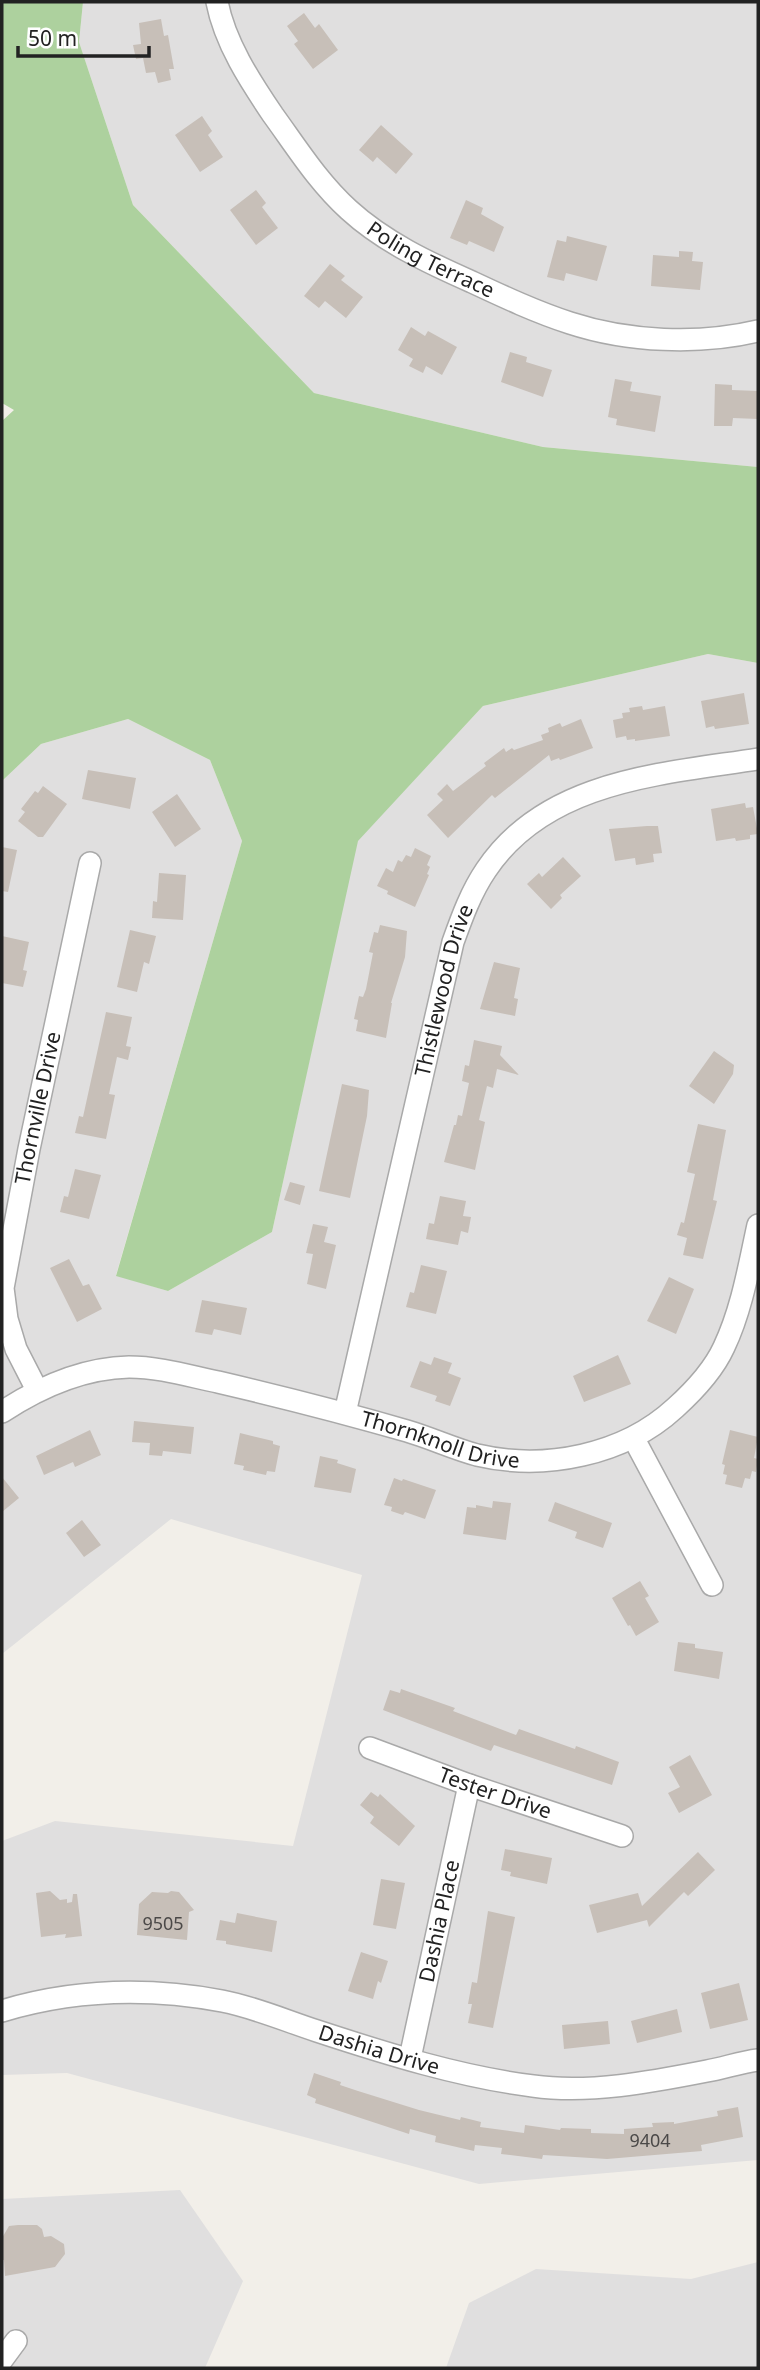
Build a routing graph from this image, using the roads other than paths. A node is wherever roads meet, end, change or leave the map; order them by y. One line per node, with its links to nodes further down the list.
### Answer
1 (217, 2): 2 (street, Poling Terrace)
2 (758, 331)
3 (758, 759): 8 (street, Thistlewood Drive)
4 (90, 863): 6 (street, Thornville Drive)
5 (758, 1225): 9 (street, Thornknoll Drive)
6 (37, 1390): 7 (street, Thornknoll Drive); 8 (street, Thornknoll Drive)
7 (2, 1412)
8 (345, 1413): 9 (street, Thornknoll Drive)
9 (634, 1439): 10 (street)
10 (712, 1585)
11 (370, 1748): 12 (street, Tester Drive)
12 (469, 1785): 13 (street, Tester Drive); 15 (street, Dashia Place)
13 (622, 1836)
14 (2, 2011): 15 (street, Dashia Drive)
15 (410, 2058): 16 (street, Dashia Drive)
16 (758, 2060)
17 (16, 2341): 18 (street)
18 (2, 2360)

